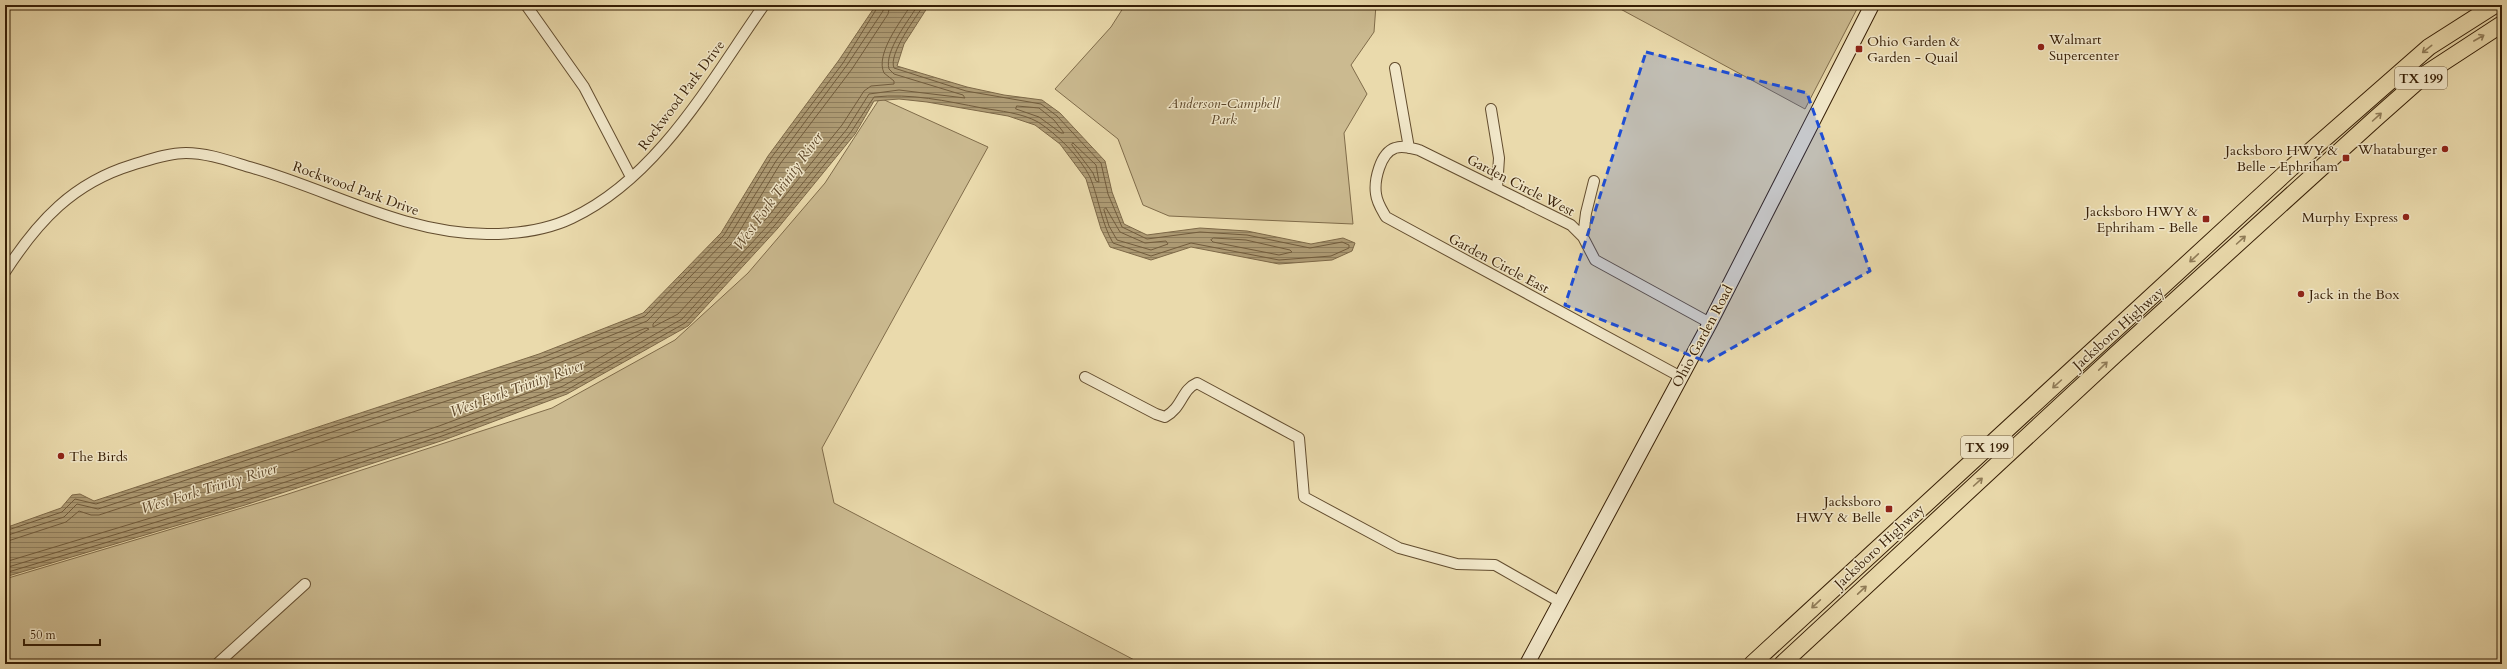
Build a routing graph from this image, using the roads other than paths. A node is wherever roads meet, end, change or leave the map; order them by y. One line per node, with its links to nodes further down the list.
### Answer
1 (526, 5): 9 (street)
2 (764, 5): 9 (street, Rockwood Park Drive)
3 (1872, 5): 16 (street, Ohio Garden Road)
4 (2495, 5): 10 (main road, Jacksboro Highway / TX 199, one-way to 10)
5 (2502, 24): 13 (main road, Jacksboro Highway / TX 199, one-way to 5)
6 (1395, 68): 8 (street)
7 (1491, 109): 12 (street)
8 (1409, 148): 12 (street, Garden Circle West); 18 (street, Garden Circle East)
9 (631, 177): 15 (street, Rockwood Park Drive)
10 (2279, 178): 13 (main road); 19 (main road, Jacksboro Highway / TX 199, one-way to 19)
11 (1594, 181): 14 (street)
12 (1497, 188): 14 (street, Garden Circle West)
13 (2293, 194): 20 (main road, Jacksboro Highway / TX 199, one-way to 13)
14 (1583, 237): 16 (street, Garden Circle West)
15 (5, 272)
16 (1710, 323): 18 (street, Ohio Garden Road)
17 (1085, 377): 22 (street)
18 (1681, 377): 22 (street, Ohio Garden Road)
19 (1952, 479): 20 (main road); 23 (main road, Jacksboro Highway / TX 199, one-way to 23)
20 (1964, 494): 26 (main road, Jacksboro Highway / TX 199, one-way to 20)
21 (304, 584): 24 (street)
22 (1560, 602): 25 (street, Ohio Garden Road)
23 (1755, 663)
24 (217, 664)
25 (1527, 664)
26 (1782, 664)

